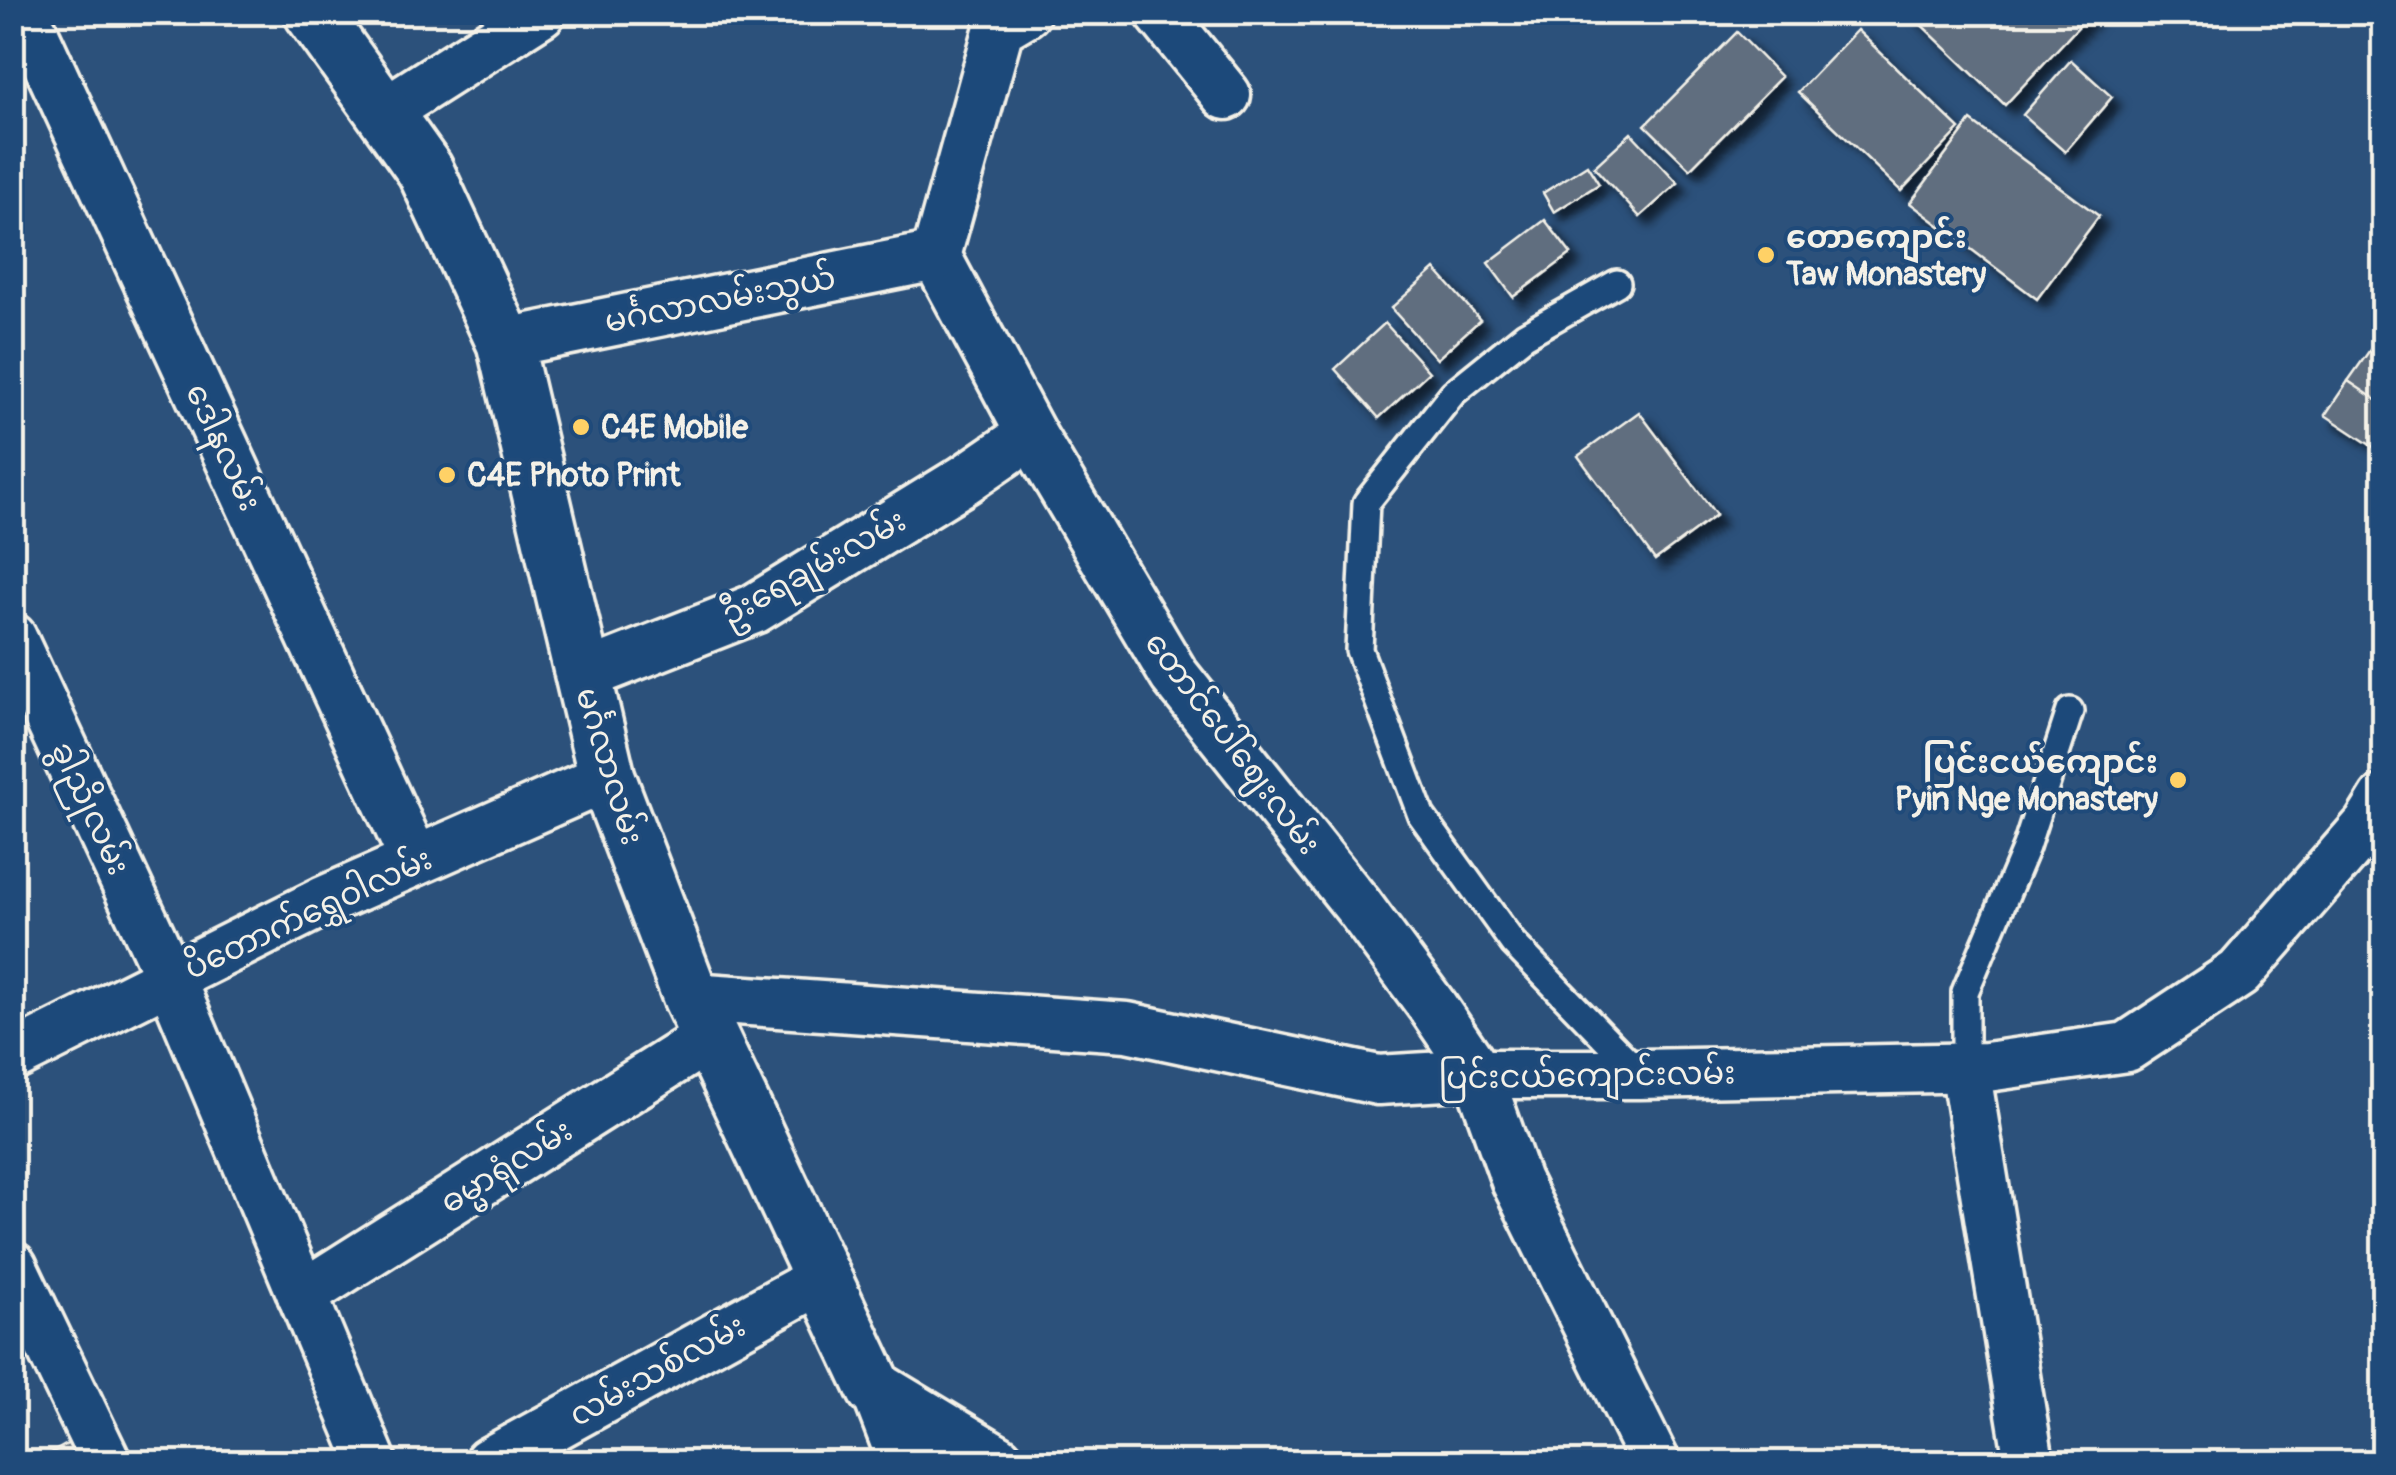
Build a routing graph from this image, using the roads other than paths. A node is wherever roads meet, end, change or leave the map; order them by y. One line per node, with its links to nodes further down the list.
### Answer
1 (312, 12): 7 (street, မင်္ဂလာလမ်း)
2 (541, 12): 7 (street)
3 (1158, 12): 6 (street)
4 (1006, 18): 8 (street)
5 (34, 28): 17 (street, ဒေါနလမ်း)
6 (1226, 95)
7 (384, 112): 10 (street, မင်္ဂလာလမ်း)
8 (936, 256): 10 (street, မင်္ဂလာလမ်းသွယ်); 11 (street, တောင်ပေါ်ဈေးလမ်း)
9 (1618, 283): 23 (lane)
10 (505, 343): 13 (street, မင်္ဂလာလမ်း)
11 (1030, 434): 13 (street, ဦးရေချမ်းလမ်း); 22 (street, တောင်ပေါ်ဈေးလမ်း)
12 (12, 638): 18 (street, ခွါညိုလမ်း)
13 (583, 676): 15 (street, မင်္ဂလာလမ်း)
14 (2070, 711): 21 (lane)
15 (607, 777): 17 (street, ပိတောက်ရွှေဝါလမ်း); 19 (street, မင်္ဂလာလမ်း)
16 (2384, 799): 21 (street, ပြင်းငယ်ကျောင်းလမ်း)
17 (415, 861): 18 (street, ပိတောက်ရွှေဝါလမ်း)
18 (170, 978): 20 (street, ပိတောက်ရွှေဝါလမ်း); 26 (street)
19 (700, 1017): 22 (street, ပြင်းငယ်ကျောင်းလမ်း); 25 (street, မင်္ဂလာလမ်း); 26 (street, ဓမ္မာရုံလမ်း)
20 (12, 1056)
21 (1965, 1068): 23 (street, ပြင်းငယ်ကျောင်းလမ်း); 35 (street)
22 (1478, 1074): 23 (street, ပြင်းငယ်ကျောင်းလမ်း); 34 (street, တောင်ပေါ်ဈေးလမ်း)
23 (1640, 1074)
24 (12, 1266): 27 (street)
25 (824, 1276): 28 (street, မင်္ဂလာလမ်း); 31 (street, လမ်းသစ်လမ်း)
26 (302, 1295): 30 (street)
27 (29, 1348): 29 (street)
28 (876, 1389): 32 (street); 33 (street)
29 (106, 1462)
30 (372, 1462)
31 (490, 1462)
32 (903, 1462)
33 (996, 1462)
34 (1655, 1462)
35 (2028, 1462)

